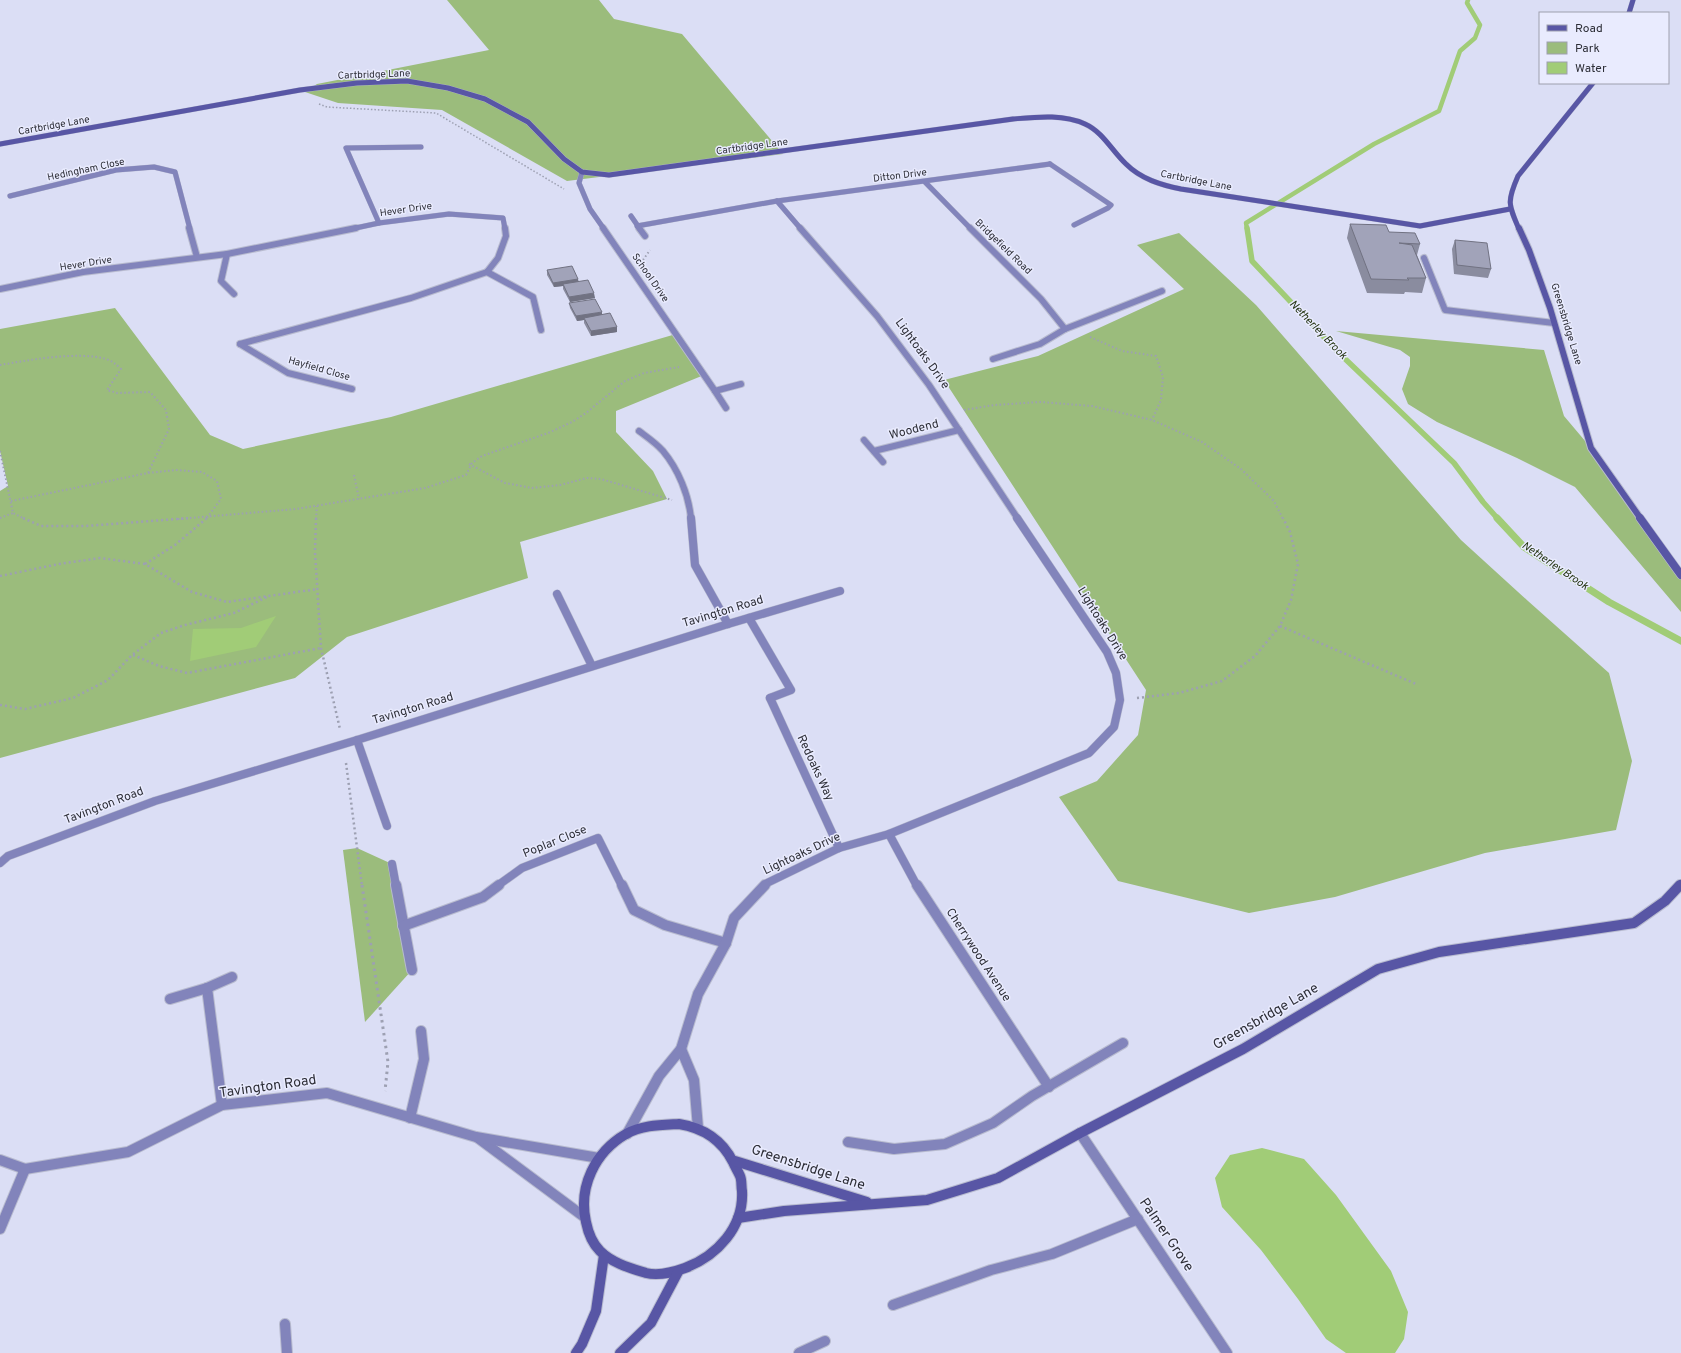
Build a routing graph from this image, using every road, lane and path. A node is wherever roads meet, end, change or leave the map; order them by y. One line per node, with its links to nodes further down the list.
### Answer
1 (1633, 0): 2 (street)
2 (1629, 12)
3 (1592, 84): 12 (street)
4 (327, 106): 10 (path)
5 (0, 144): 7 (street, Cartbridge Lane)
6 (421, 148): 14 (street)
7 (582, 172): 10 (street, School Drive); 12 (street, Cartbridge Lane)
8 (925, 182): 11 (street, Ditton Drive); 15 (street, Ditton Drive); 27 (street, Bridgefield Road)
9 (10, 196): 19 (street, Hedingham Close)
10 (584, 196): 30 (street, School Drive)
11 (776, 201): 16 (street, Ditton Drive); 36 (street, Lightoaks Drive)
12 (1510, 209): 25 (street, Greensbridge Lane)
13 (631, 216): 16 (street)
14 (380, 223): 18 (street, Hever Drive); 21 (street, Hever Drive)
15 (1074, 225)
16 (637, 226): 17 (street)
17 (645, 236)
18 (227, 254): 19 (street, Hever Drive); 24 (street)
19 (197, 257): 22 (street, Hever Drive)
20 (1424, 258): 25 (street)
21 (487, 272): 28 (street); 33 (street, Hayfield Close)
22 (0, 289)
23 (1162, 291): 26 (street)
24 (234, 294)
25 (1554, 323): 55 (street, Greensbridge Lane)
26 (1076, 325): 27 (street); 37 (path)
27 (1065, 329): 29 (street)
28 (541, 330)
29 (993, 359)
30 (696, 363): 34 (street, School Drive); 44 (path)
31 (0, 365): 45 (path)
32 (741, 384): 34 (street)
33 (352, 389)
34 (715, 391): 35 (street, School Drive)
35 (726, 408)
36 (947, 413): 37 (path); 38 (street, Lightoaks Drive)
37 (1152, 420): 63 (path)
38 (959, 430): 42 (street, Woodend); 68 (street, Lightoaks Drive)
39 (639, 431): 49 (street)
40 (864, 440): 42 (street)
41 (0, 451): 48 (path)
42 (874, 451): 43 (street)
43 (883, 462)
44 (469, 464): 47 (path); 49 (path)
45 (148, 473): 48 (path); 52 (path)
46 (354, 475): 47 (path)
47 (359, 498): 50 (path)
48 (11, 501): 51 (path)
49 (688, 504): 62 (street)
50 (317, 506): 52 (path); 57 (path)
51 (13, 513): 52 (path); 53 (path)
52 (210, 516): 54 (path)
53 (0, 518)
54 (145, 564): 56 (path); 60 (path)
55 (1681, 575)
56 (0, 576)
57 (318, 589): 60 (path); 64 (path)
58 (840, 591): 61 (street, Tavington Road)
59 (557, 594): 66 (street)
60 (271, 595): 65 (path)
61 (749, 618): 62 (street, Tavington Road); 74 (street, Redoaks Way)
62 (728, 624): 66 (street, Tavington Road)
63 (1280, 626): 67 (path); 68 (path)
64 (321, 648): 65 (path); 71 (path)
65 (132, 655): 69 (path)
66 (592, 666): 70 (street, Tavington Road)
67 (1416, 684)
68 (1120, 700): 73 (street, Lightoaks Drive)
69 (0, 705)
70 (357, 740): 71 (street, Tavington Road); 72 (street)
71 (344, 744): 75 (street, Tavington Road); 89 (path)
72 (387, 826)
73 (889, 834): 74 (street, Lightoaks Drive); 87 (street, Cherrywood Avenue)
74 (839, 848): 79 (street, Lightoaks Drive)
75 (0, 864)
76 (392, 864): 78 (street)
77 (1681, 884): 92 (street, Greensbridge Lane)
78 (403, 926): 79 (street, Poplar Close); 80 (street)
79 (726, 943): 86 (street, Lightoaks Drive)
80 (412, 970)
81 (232, 977): 82 (street)
82 (207, 988): 83 (street); 88 (street)
83 (170, 999)
84 (421, 1032): 90 (street)
85 (1123, 1043): 87 (street)
86 (681, 1049): 91 (street); 93 (street, Lightoaks Drive)
87 (1049, 1087): 95 (street)
88 (222, 1105): 89 (street, Tavington Road); 99 (street, Tavington Road)
89 (382, 1109): 90 (street, Tavington Road)
90 (410, 1118): 94 (street, Tavington Road)
91 (698, 1128): 93 (street); 98 (street)
92 (1080, 1133): 100 (street, Greensbridge Lane); 103 (street, Palmer Grove)
93 (627, 1134): 96 (street)
94 (476, 1137): 96 (street, Tavington Road); 101 (street, Tavington Road)
95 (848, 1142)
96 (599, 1158): 101 (street)
97 (0, 1160): 99 (street, Tavington Road)
98 (735, 1161): 100 (street, Greensbridge Lane); 102 (street)
99 (25, 1169): 104 (street)
100 (872, 1204): 102 (street, Greensbridge Lane)
101 (583, 1216): 105 (street)
102 (738, 1218): 106 (street)
103 (1138, 1219): 107 (street); 114 (street, Palmer Grove)
104 (0, 1229)
105 (604, 1255): 106 (street); 111 (street)
106 (678, 1272): 112 (street)
107 (893, 1305)
108 (284, 1324): 110 (street)
109 (826, 1341): 113 (street)
110 (287, 1353)
111 (576, 1353)
112 (620, 1353)
113 (799, 1353)
114 (1227, 1353)

